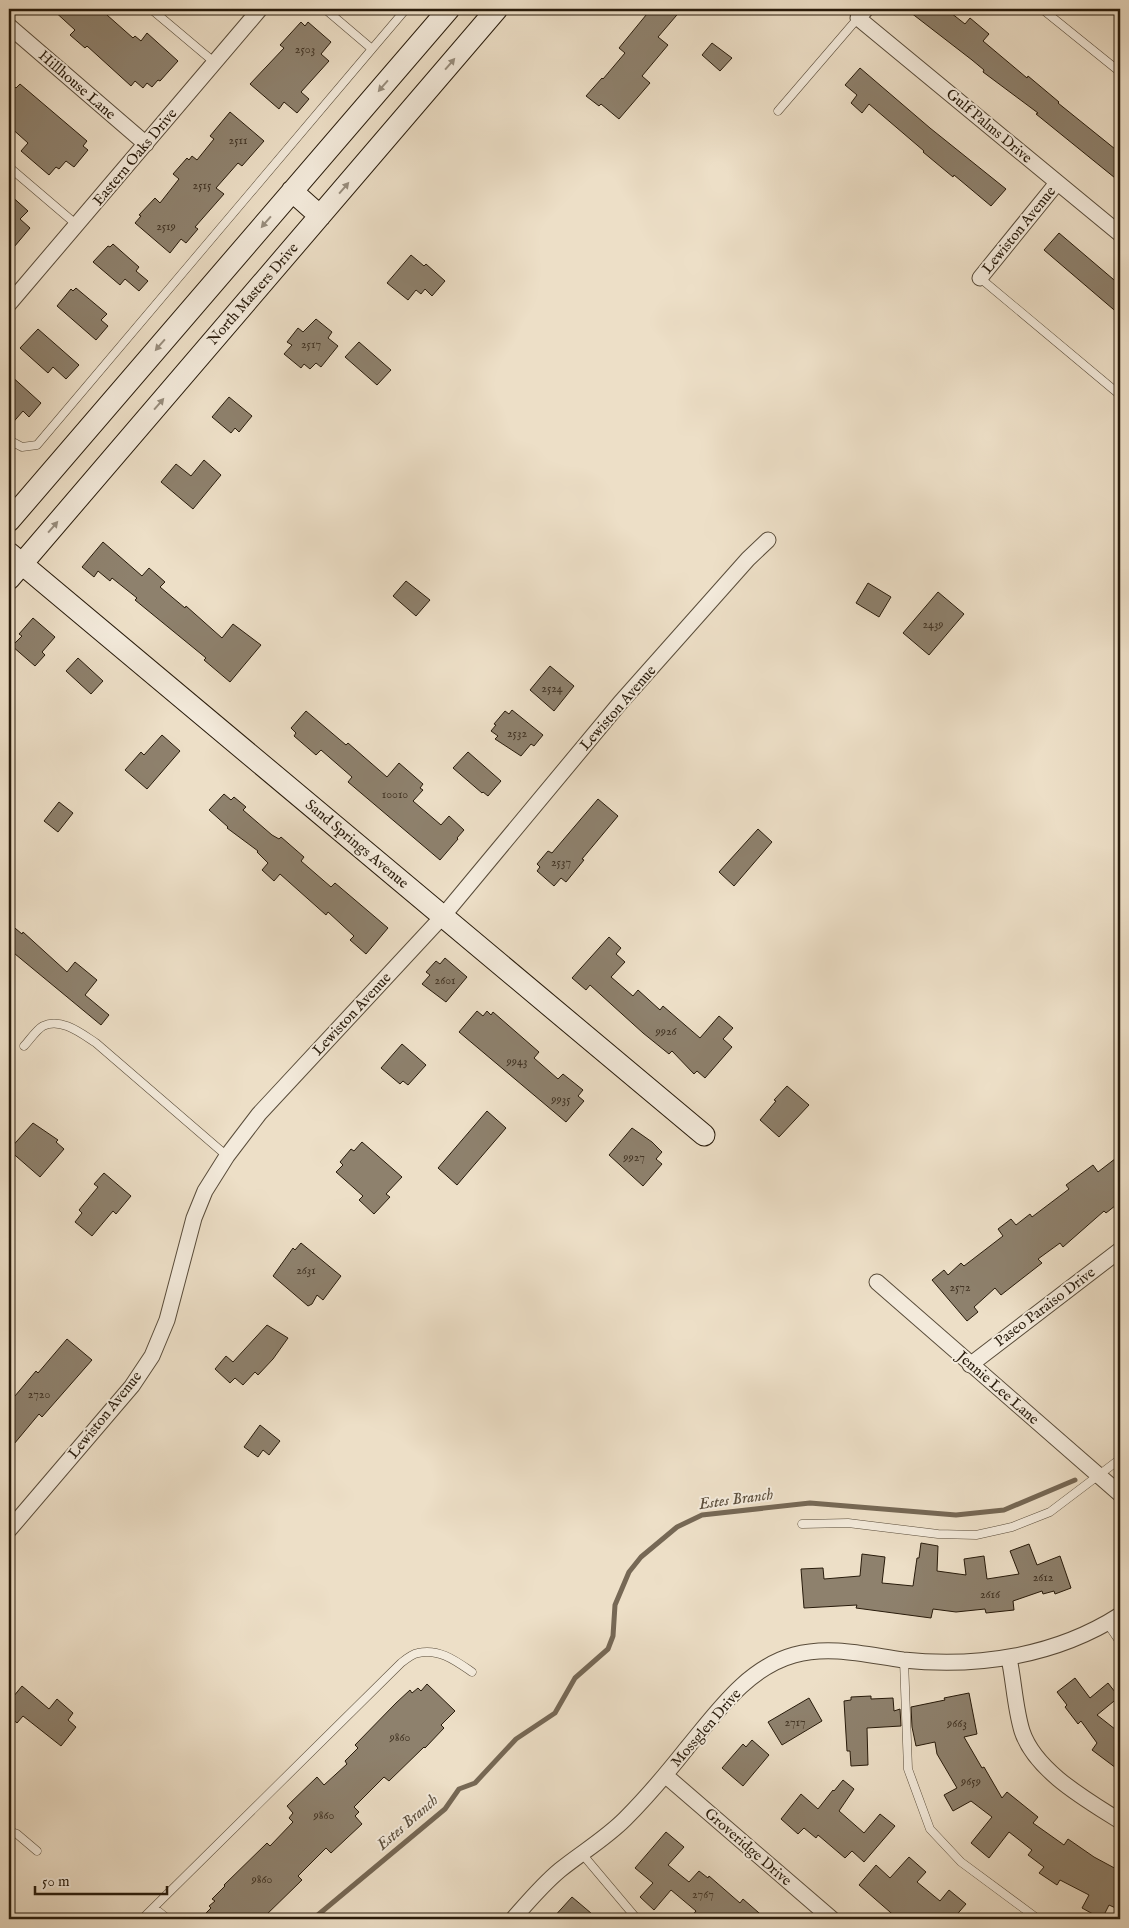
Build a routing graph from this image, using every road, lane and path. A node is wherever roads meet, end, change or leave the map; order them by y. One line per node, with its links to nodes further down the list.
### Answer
1 (151, 9): 11 (lane)
2 (260, 9): 11 (street, Eastern Oaks Drive)
3 (325, 9): 10 (lane)
4 (406, 9): 10 (lane)
5 (449, 9): 17 (main road, one-way to 17)
6 (497, 9): 18 (main road, North Masters Drive, one-way to 6)
7 (1042, 9): 12 (lane)
8 (862, 13): 13 (lane); 16 (street, Gulf Palms Drive)
9 (9, 26): 14 (street, Hillhouse Lane)
10 (372, 49): 24 (lane)
11 (214, 62): 14 (street, Eastern Oaks Drive)
12 (1120, 72)
13 (778, 111)
14 (146, 144): 19 (street, Eastern Oaks Drive)
15 (9, 167): 19 (lane)
16 (1057, 183): 20 (street, Gulf Palms Drive); 21 (street, Lewiston Avenue)
17 (292, 192): 18 (main road); 25 (main road, one-way to 25)
18 (320, 216): 27 (main road, North Masters Drive, one-way to 18)
19 (77, 225): 22 (street, Eastern Oaks Drive)
20 (1120, 234)
21 (980, 278): 23 (lane)
22 (9, 304)
23 (1120, 395)
24 (9, 440)
25 (9, 521)
26 (768, 540): 28 (street, Lewiston Avenue)
27 (13, 565): 28 (main road, Sand Springs Avenue)
28 (443, 916): 30 (main road, Sand Springs Avenue); 31 (street, Lewiston Avenue)
29 (24, 1046): 31 (lane)
30 (704, 1135)
31 (226, 1156): 39 (street, Lewiston Avenue)
32 (1120, 1250): 34 (street, Paseo Paraiso Drive)
33 (876, 1282): 34 (street, Jennie Lee Lane)
34 (970, 1365): 36 (street, Jennie Lee Lane)
35 (1120, 1459): 36 (lane)
36 (1099, 1476): 37 (street, Jennie Lee Lane); 38 (lane)
37 (1120, 1494)
38 (802, 1524)
39 (9, 1530)
40 (1120, 1614): 41 (street, Mossglen Drive)
41 (1107, 1623): 42 (lane); 43 (street, Mossglen Drive)
42 (1120, 1642)
43 (1009, 1658): 44 (street, Mossglen Drive); 47 (street)
44 (904, 1660): 46 (street, Mossglen Drive); 57 (lane)
45 (472, 1672): 51 (lane)
46 (665, 1775): 50 (street, Mossglen Drive); 56 (street, Groveridge Drive)
47 (1120, 1822)
48 (9, 1830): 49 (lane)
49 (37, 1851)
50 (583, 1855): 54 (street, Mossglen Drive); 55 (lane)
51 (154, 1908): 52 (lane); 53 (lane)
52 (142, 1919)
53 (168, 1919)
54 (513, 1919)
55 (637, 1919)
56 (832, 1919)
57 (1038, 1919)

